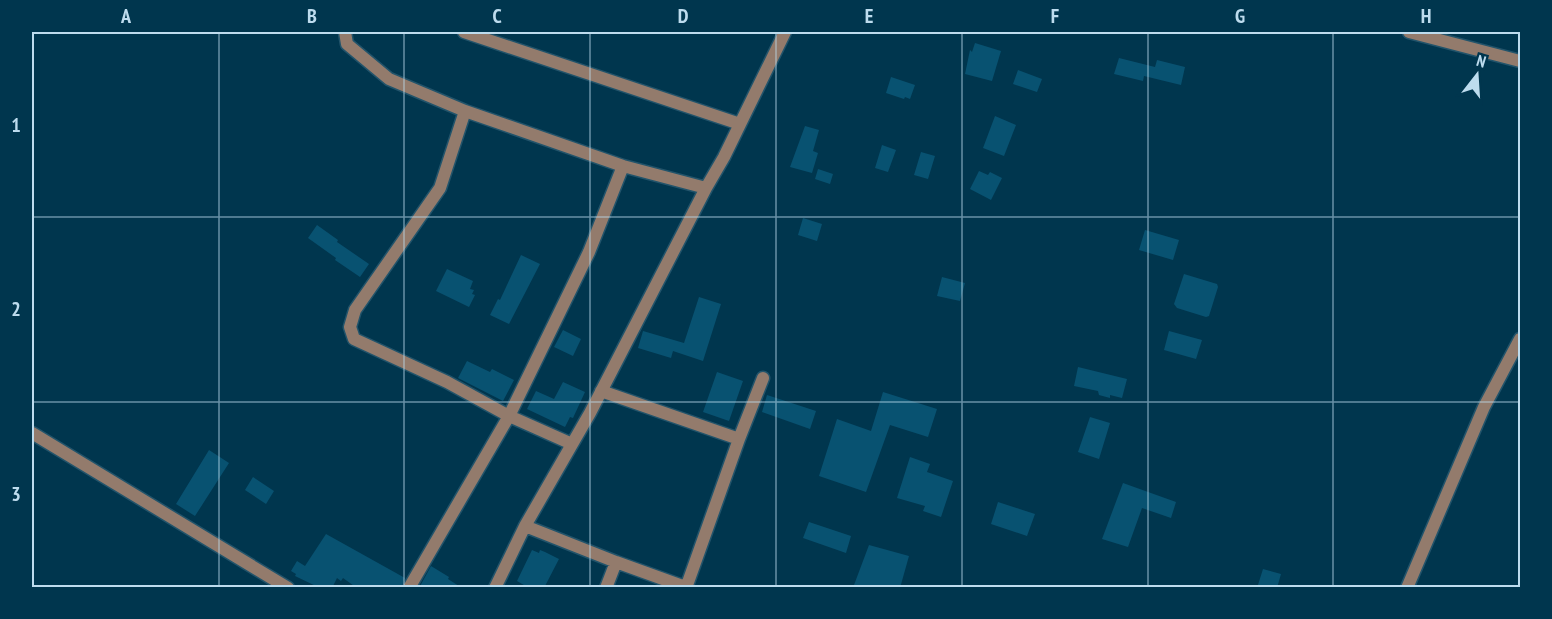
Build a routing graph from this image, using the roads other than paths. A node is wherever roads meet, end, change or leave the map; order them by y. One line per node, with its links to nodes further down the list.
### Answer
1 (345, 32): 6 (street)
2 (464, 32): 7 (street)
3 (785, 32): 7 (street)
4 (1409, 32): 5 (street)
5 (1521, 61)
6 (465, 111): 8 (street); 13 (street)
7 (740, 124): 9 (street)
8 (623, 166): 9 (street); 13 (street)
9 (706, 188): 12 (street)
10 (1521, 339): 24 (street)
11 (763, 378): 15 (street)
12 (601, 391): 15 (street); 16 (street)
13 (509, 416): 16 (street); 21 (street)
14 (32, 433): 20 (street)
15 (739, 439): 19 (street)
16 (572, 444): 17 (street)
17 (525, 526): 18 (street); 22 (street)
18 (616, 562): 19 (street); 23 (street)
19 (687, 587)
20 (288, 588)
21 (409, 588)
22 (495, 588)
23 (606, 588)
24 (1407, 588)

